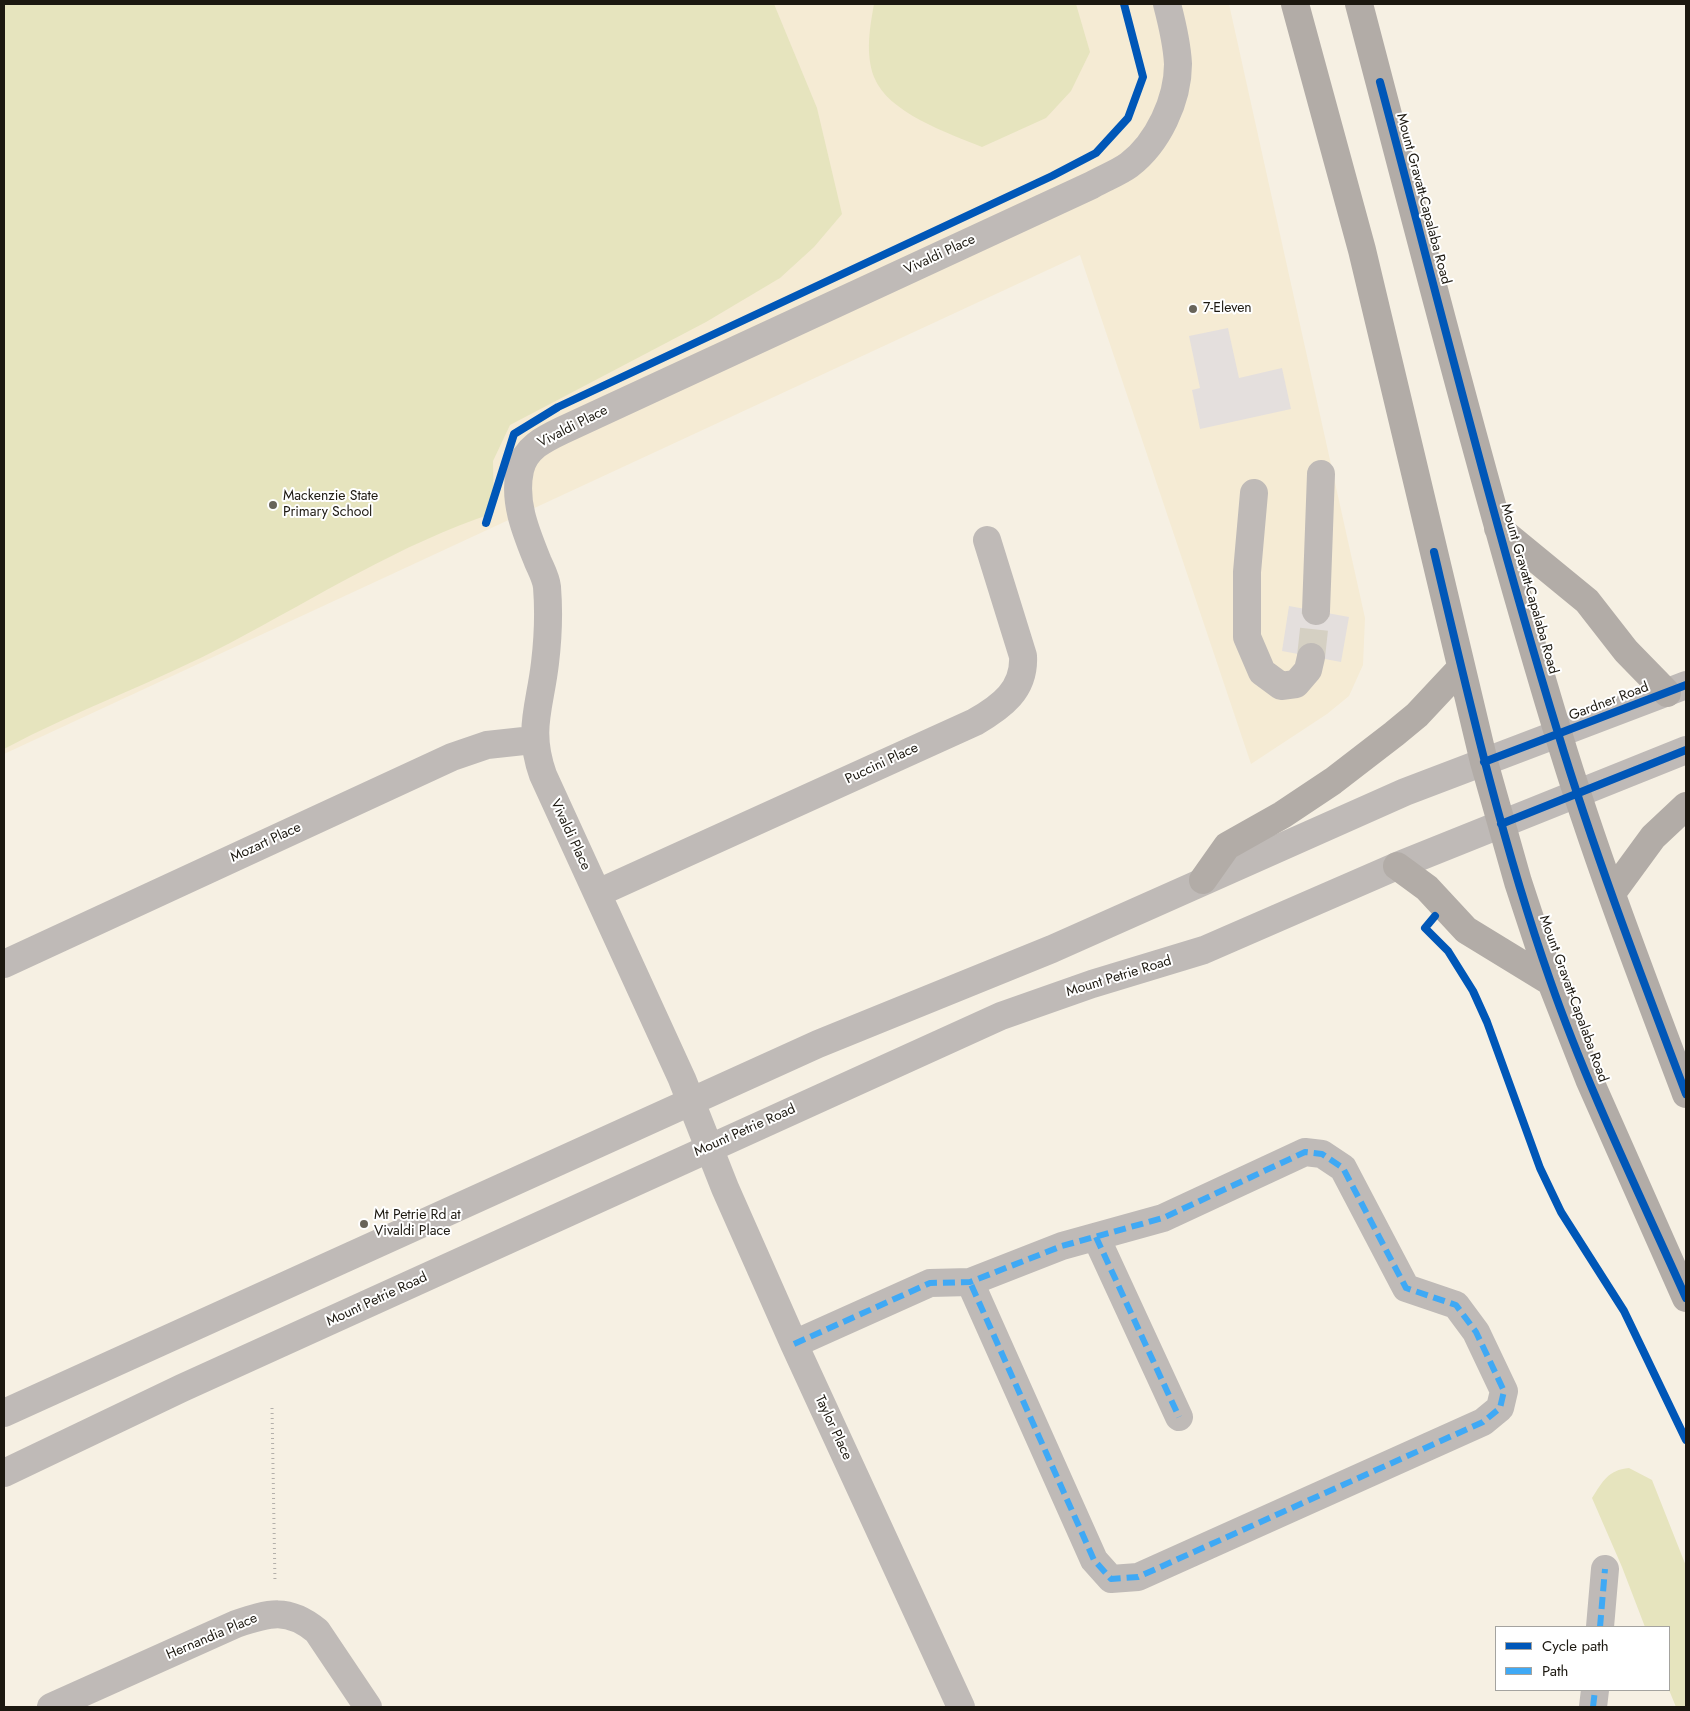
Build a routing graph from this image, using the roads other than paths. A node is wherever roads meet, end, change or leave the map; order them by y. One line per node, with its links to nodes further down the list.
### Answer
1 (1167, 4): 13 (street, Vivaldi Place)
2 (1295, 4): 10 (highway, Mount Gravatt-Capalaba Road)
3 (1359, 4): 6 (highway, Mount Gravatt-Capalaba Road)
4 (1321, 474): 8 (street)
5 (1254, 493): 9 (street)
6 (1498, 528): 11 (highway); 12 (highway, Mount Gravatt-Capalaba Road)
7 (987, 540): 21 (street, Puccini Place)
8 (1316, 611)
9 (1311, 657)
10 (1461, 668): 15 (highway, Mount Gravatt-Capalaba Road); 20 (highway)
11 (1676, 689): 12 (street, Gardner Road)
12 (1559, 735): 15 (street, Gardner Road); 16 (highway, Mount Gravatt-Capalaba Road)
13 (533, 740): 21 (street, Vivaldi Place); 23 (street, Mozart Place)
14 (1686, 750): 16 (street)
15 (1484, 762): 18 (highway, Mount Gravatt-Capalaba Road); 20 (street)
16 (1577, 792): 18 (street); 22 (highway, Mount Gravatt-Capalaba Road)
17 (1686, 806): 22 (highway)
18 (1501, 824): 19 (street, Mount Petrie Road); 24 (highway, Mount Gravatt-Capalaba Road)
19 (1397, 866): 24 (highway); 27 (street, Mount Petrie Road)
20 (1203, 880): 26 (street)
21 (598, 893): 26 (street, Vivaldi Place)
22 (1612, 893): 25 (highway, Mount Gravatt-Capalaba Road)
23 (4, 964)
24 (1550, 982): 30 (highway, Mount Gravatt-Capalaba Road)
25 (1686, 1094)
26 (691, 1101): 27 (street, Vivaldi Place); 32 (street)
27 (708, 1147): 31 (street, Taylor Place); 34 (street, Mount Petrie Road)
28 (1096, 1237): 29 (street); 29 (street); 33 (street)
29 (970, 1282): 31 (street)
30 (1686, 1298)
31 (794, 1344): 40 (street, Taylor Place)
32 (4, 1413)
33 (1179, 1417)
34 (4, 1473)
35 (1605, 1569): 36 (street)
36 (1600, 1626)
37 (1595, 1691): 41 (street)
38 (51, 1707): 39 (street, Hernandia Place)
39 (368, 1707)
40 (961, 1707)
41 (1593, 1707)

